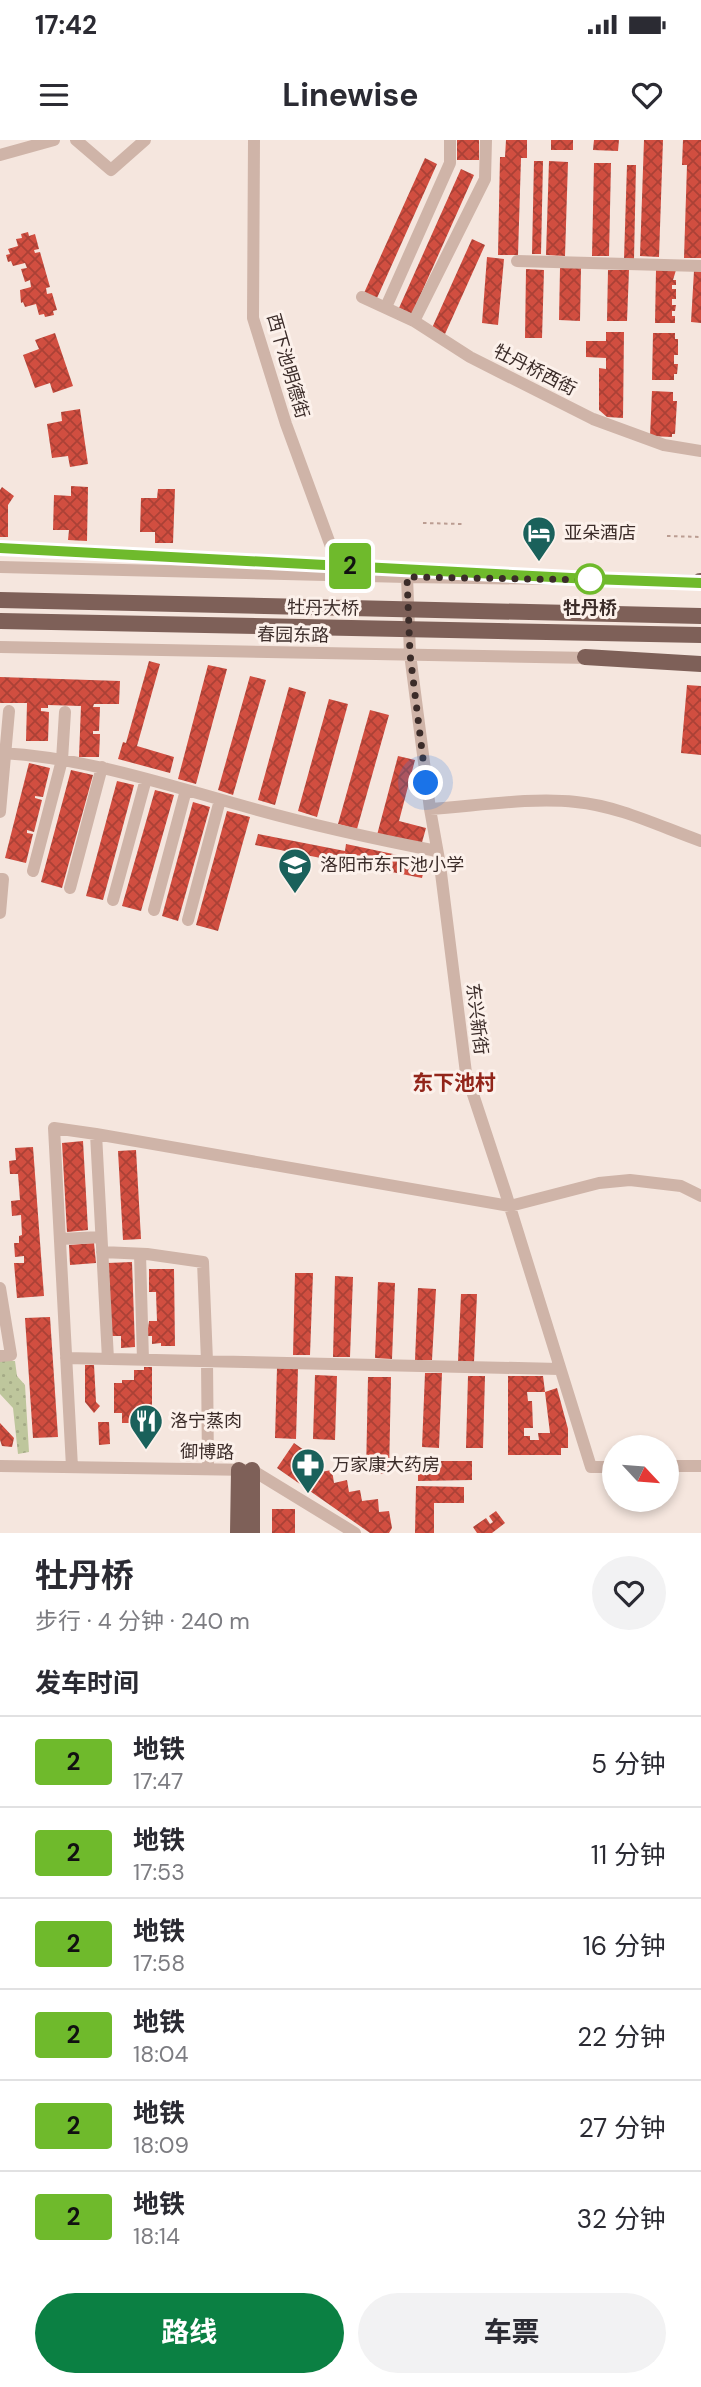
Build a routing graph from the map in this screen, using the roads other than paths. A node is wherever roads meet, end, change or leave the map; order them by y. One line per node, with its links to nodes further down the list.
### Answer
1 (54, 140): 7 (street)
2 (76, 140): 3 (street)
3 (145, 140)
4 (254, 140): 14 (street, 西下池明德街)
5 (450, 140): 11 (street)
6 (486, 140): 12 (street)
7 (0, 155)
8 (517, 261): 9 (street)
9 (701, 266)
10 (362, 296): 11 (street, 牡丹桥西街)
11 (386, 307): 12 (street, 牡丹桥西街)
12 (414, 321): 13 (street, 牡丹桥西街)
13 (701, 451)
14 (333, 552)
15 (0, 567): 16 (street)
16 (407, 577): 17 (street); 23 (street, 东兴新街)
17 (701, 581)
18 (0, 600): 19 (main road, 牡丹大桥)
19 (701, 616)
20 (0, 621): 21 (main road, 牡丹大桥)
21 (701, 635)
22 (0, 647): 23 (street, 春园东路)
23 (410, 654): 24 (street, 春园东路); 35 (street, 东兴新街)
24 (585, 657): 25 (main road); 26 (street, 春园东路)
25 (701, 664)
26 (701, 671)
27 (9, 711): 29 (street)
28 (65, 712): 30 (street)
29 (3, 753): 30 (street); 36 (street)
30 (62, 760): 31 (street); 39 (street)
31 (102, 767): 32 (street); 41 (street)
32 (146, 779): 33 (street); 42 (street)
33 (186, 790): 34 (street); 43 (street)
34 (220, 800): 38 (street); 45 (street)
35 (430, 809): 37 (street); 38 (street, 东兴新街)
36 (0, 812)
37 (701, 841)
38 (438, 851): 48 (street, 东兴新街)
39 (33, 871)
40 (0, 879): 44 (street)
41 (70, 888)
42 (113, 900)
43 (154, 910)
44 (0, 913)
45 (188, 920)
46 (96, 1134): 48 (street); 49 (street); 50 (street)
47 (701, 1196): 48 (street)
48 (510, 1206): 59 (street, 东兴新街)
49 (102, 1237): 50 (street); 51 (street)
50 (60, 1239): 55 (street)
51 (102, 1252): 52 (street); 56 (street)
52 (140, 1254): 57 (street); 58 (street)
53 (0, 1288): 54 (street)
54 (0, 1356)
55 (66, 1359): 56 (street); 63 (street)
56 (108, 1359): 57 (street)
57 (143, 1360): 58 (street)
58 (207, 1362): 59 (street); 65 (street)
59 (559, 1369): 64 (street, 东兴新街)
60 (0, 1466): 63 (street, 御博路)
61 (679, 1466): 62 (street)
62 (701, 1466)
63 (72, 1467): 65 (street, 御博路)
64 (602, 1467)
65 (208, 1469): 66 (street, 御博路)
66 (246, 1470): 67 (main road); 68 (main road); 69 (street, 御博路)
67 (238, 1533)
68 (252, 1533)
69 (355, 1533)

